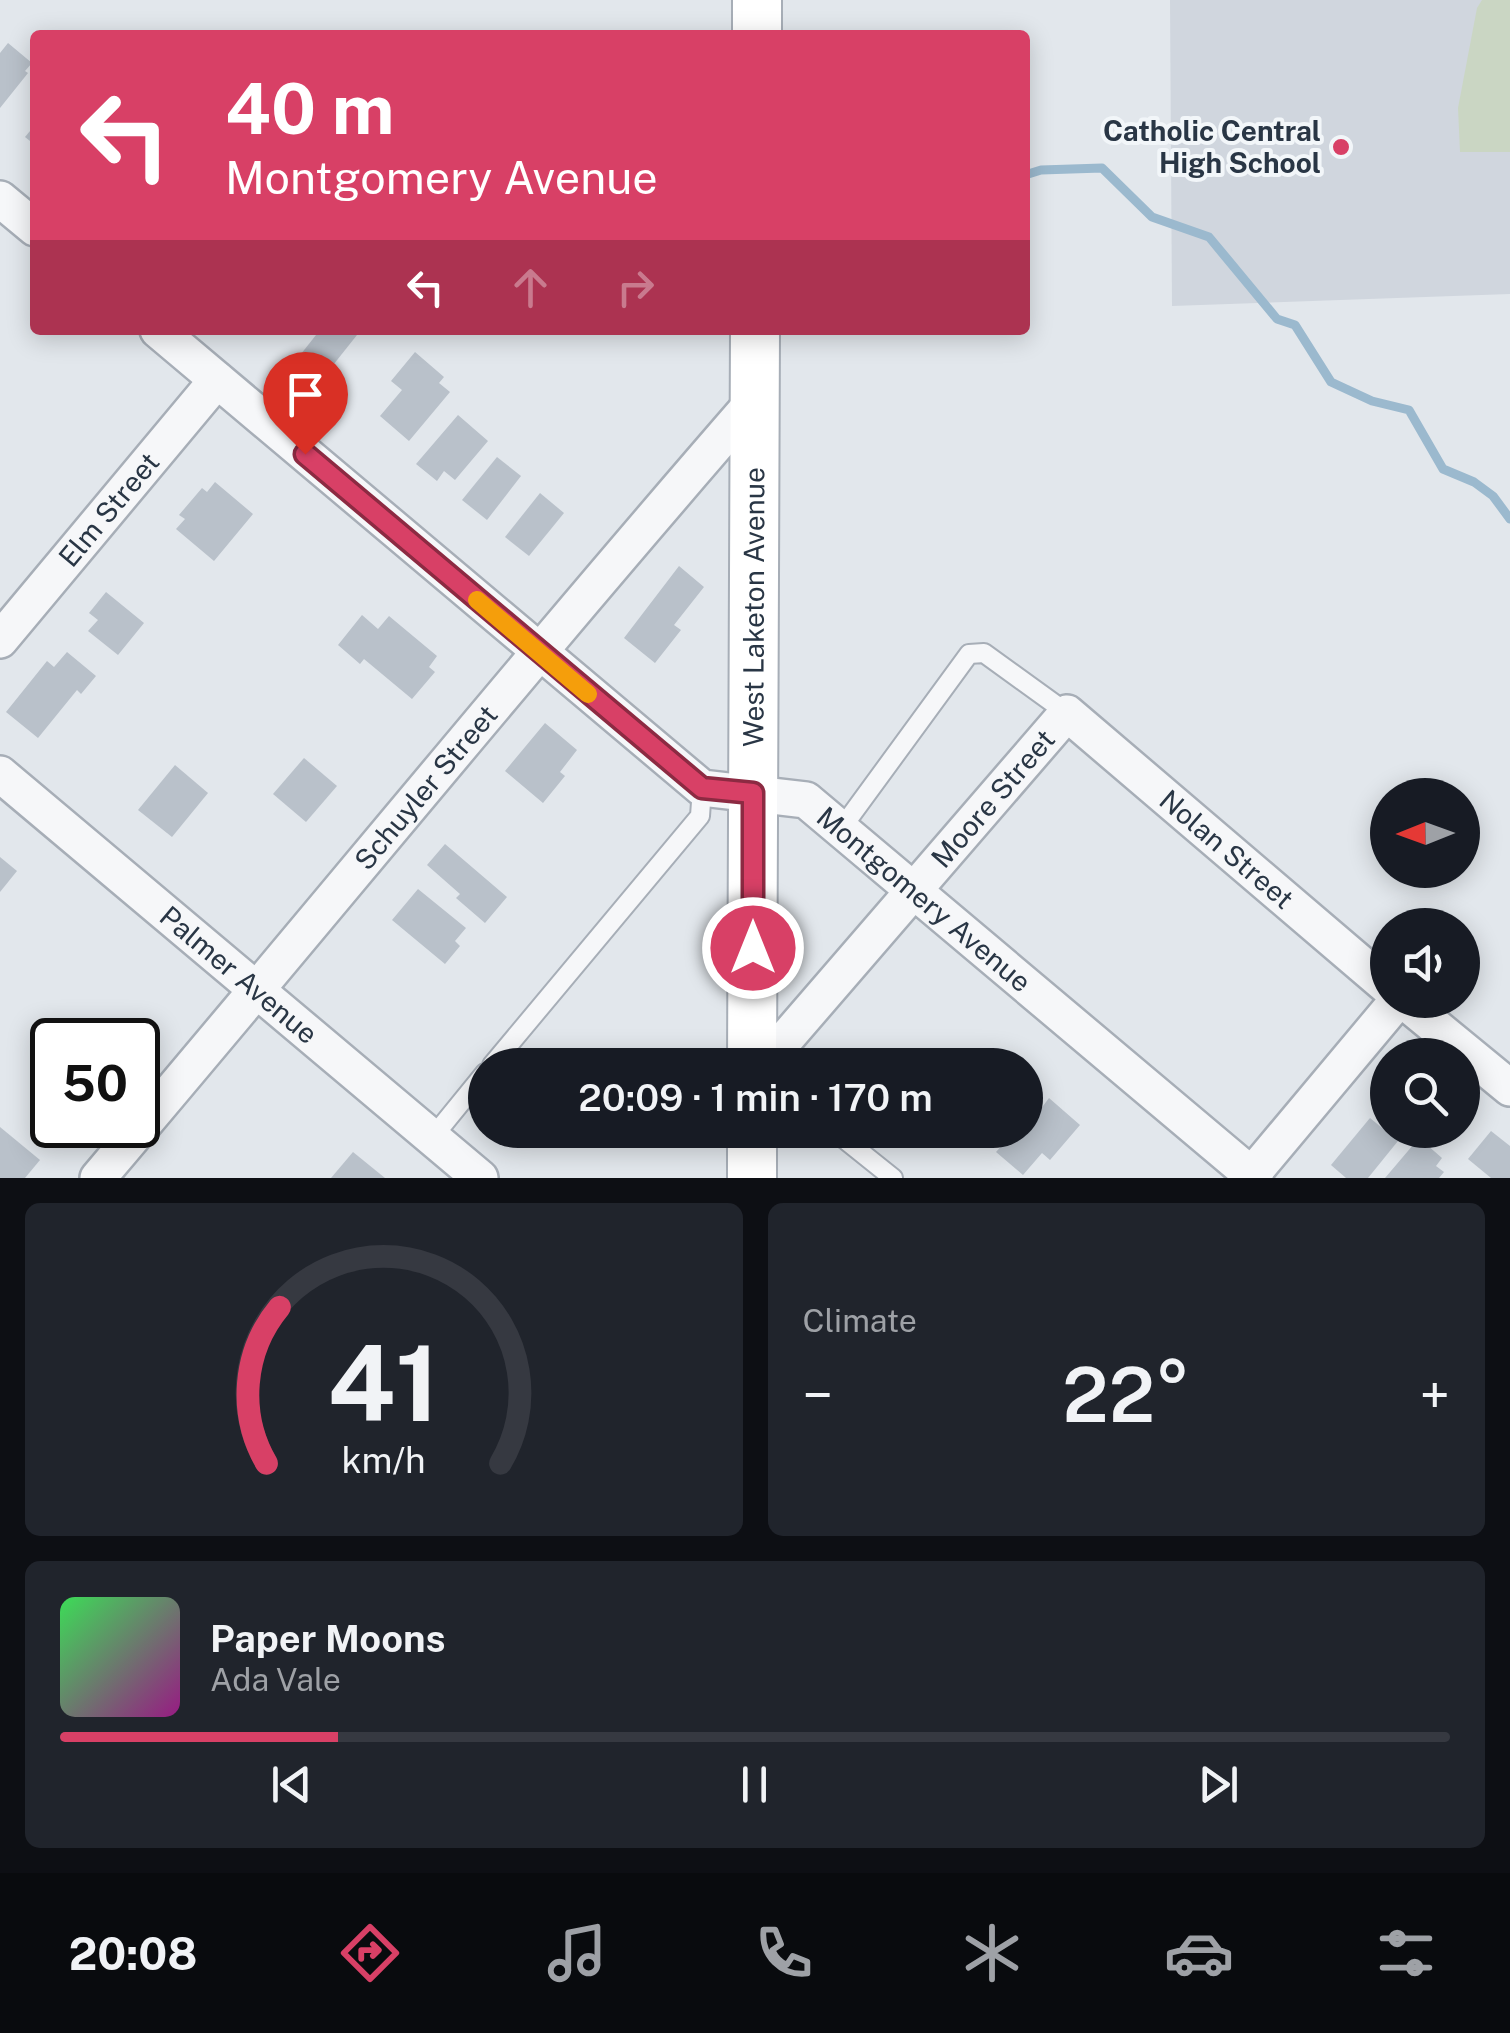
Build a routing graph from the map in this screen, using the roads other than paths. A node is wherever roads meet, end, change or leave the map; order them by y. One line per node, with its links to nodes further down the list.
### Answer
1 (757, 0): 2 (main road)
2 (756, 30)
3 (0, 199): 4 (street)
4 (30, 224)
5 (164, 335): 7 (street)
6 (755, 335): 8 (main road, West Laketon Avenue)
7 (217, 380): 9 (street, Elm Street); 10 (street)
8 (755, 400): 10 (street, Schuyler Street); 14 (main road, West Laketon Avenue)
9 (0, 640)
10 (537, 652): 13 (street); 18 (street, Schuyler Street)
11 (1067, 713): 15 (lane); 16 (street, Moore Street); 17 (street, Nolan Street)
12 (0, 774): 18 (street, Palmer Avenue)
13 (702, 788): 14 (street, Montgomery Avenue); 21 (lane)
14 (753, 793): 15 (street, Montgomery Avenue); 22 (main road, West Laketon Avenue)
15 (841, 829): 16 (street, Montgomery Avenue)
16 (916, 891): 23 (street, Moore Street); 29 (street, Montgomery Avenue)
17 (1370, 972)
18 (257, 991): 26 (street, Palmer Avenue); 30 (street, Schuyler Street)
19 (1386, 1018): 29 (street)
20 (1423, 1018): 24 (street)
21 (506, 1048)
22 (752, 1048)
23 (778, 1048)
24 (1510, 1088)
25 (468, 1094): 26 (lane)
26 (432, 1138): 31 (street, Palmer Avenue)
27 (752, 1148): 32 (main road)
28 (856, 1148): 33 (lane)
29 (1252, 1177)
30 (98, 1178)
31 (480, 1178)
32 (752, 1178)
33 (893, 1178)

